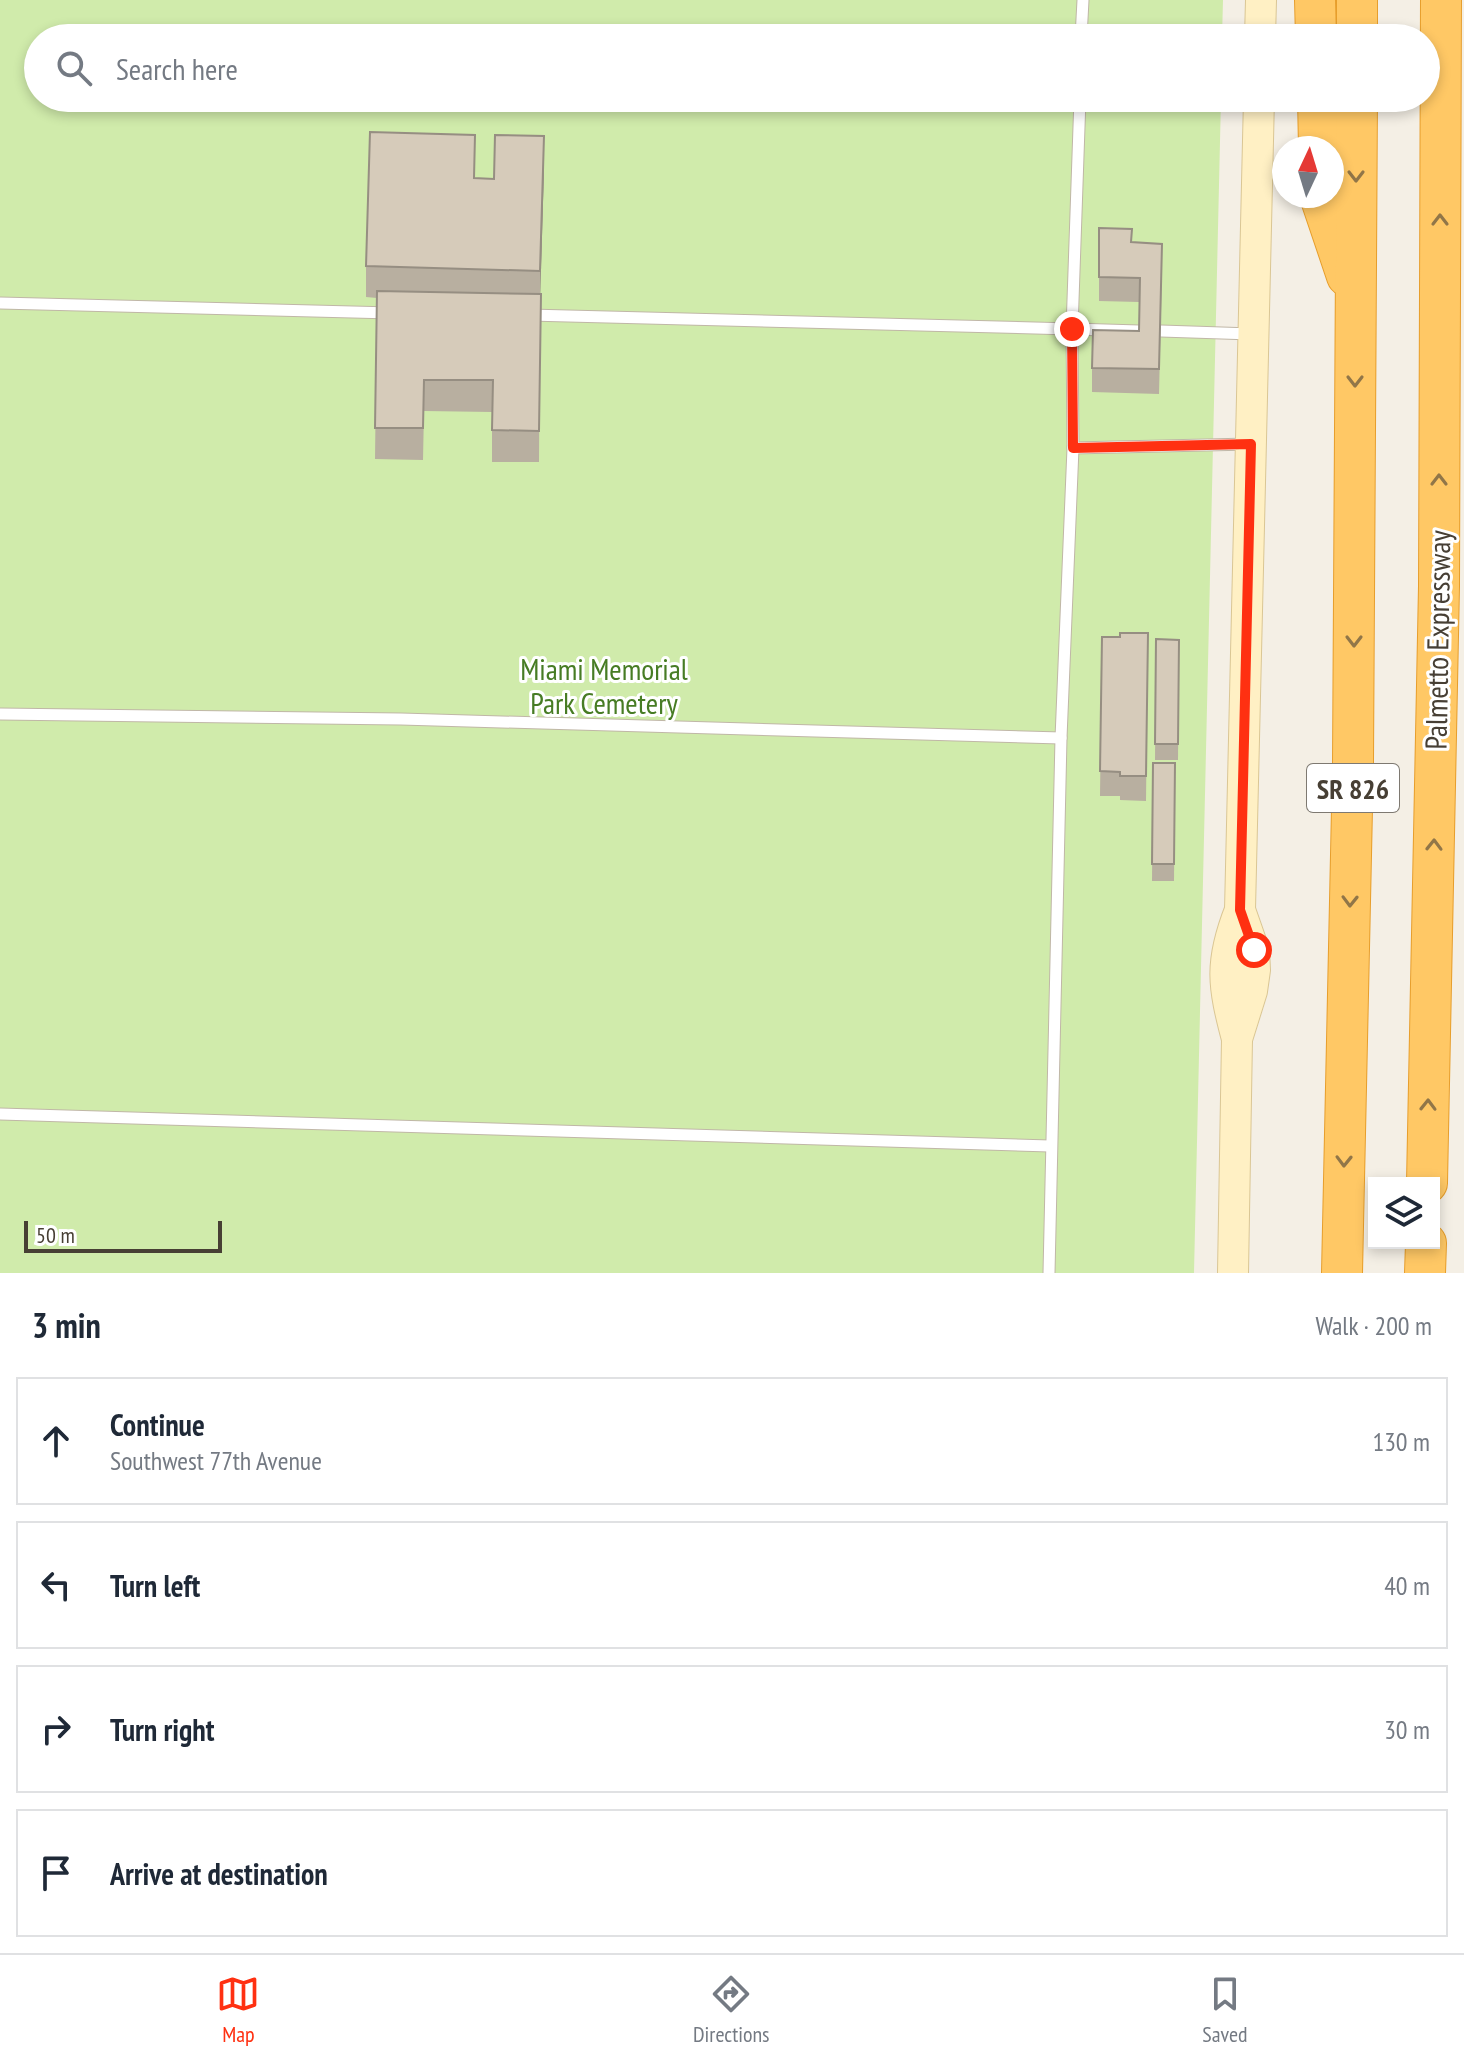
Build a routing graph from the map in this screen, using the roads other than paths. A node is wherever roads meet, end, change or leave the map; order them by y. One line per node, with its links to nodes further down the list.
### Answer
1 (1083, 0): 6 (lane)
2 (1261, 0): 7 (street)
3 (1315, 0): 8 (highway)
4 (1357, 0): 9 (highway)
5 (1441, 0): 27 (highway, Palmetto Expressway / SR 826, one-way to 5)
6 (1082, 24)
7 (1260, 24)
8 (1316, 24)
9 (1357, 24)
10 (1080, 112): 20 (lane)
11 (1259, 112): 23 (street)
12 (1318, 112): 14 (highway)
13 (1357, 112): 17 (highway, SR 826, one-way to 17)
14 (1319, 136)
15 (1324, 208): 17 (highway)
16 (0, 303): 18 (lane)
17 (1356, 303): 36 (highway, SR 826, one-way to 36)
18 (405, 313)
19 (516, 315): 20 (lane)
20 (1072, 329): 21 (lane); 25 (lane)
21 (1139, 331)
22 (1161, 331): 23 (lane)
23 (1253, 334): 24 (street)
24 (1251, 444): 25 (lane); 35 (street)
25 (1073, 448): 29 (lane)
26 (1464, 529): 27 (highway)
27 (1439, 586): 32 (highway, Palmetto Expressway / SR 826, one-way to 27)
28 (0, 714): 29 (lane)
29 (1061, 738): 31 (lane)
30 (0, 1114): 31 (lane)
31 (1050, 1146): 34 (lane)
32 (1427, 1177)
33 (1426, 1249): 37 (highway)
34 (1049, 1273)
35 (1233, 1273)
36 (1342, 1273)
37 (1425, 1273)

